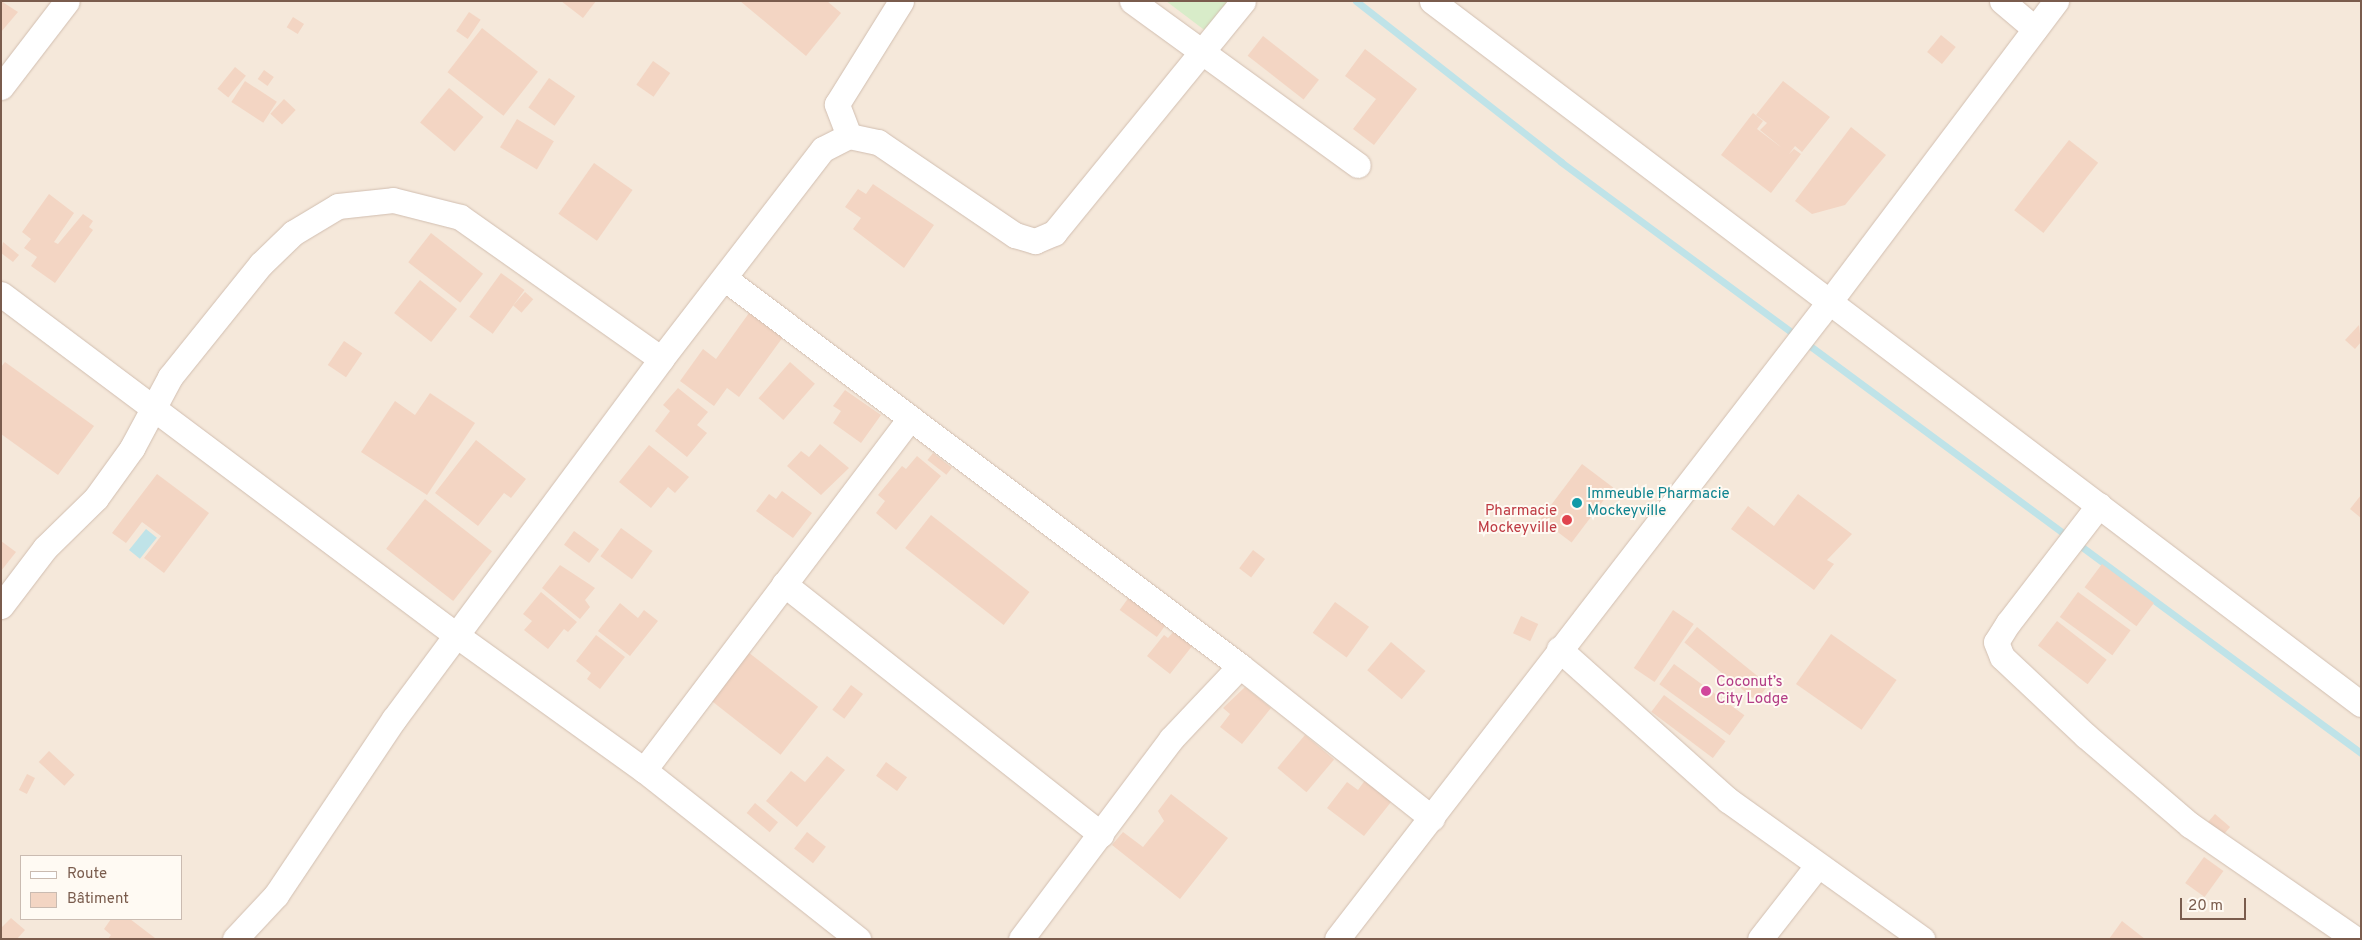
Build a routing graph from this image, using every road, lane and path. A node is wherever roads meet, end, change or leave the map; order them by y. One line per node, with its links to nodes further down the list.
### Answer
1 (67, 1): 10 (street)
2 (901, 1): 11 (street)
3 (1132, 1): 9 (street)
4 (1243, 1): 9 (street)
5 (1432, 1): 15 (street)
6 (2002, 1): 8 (street)
7 (2056, 1): 8 (street)
8 (2035, 29): 15 (street)
9 (1202, 52): 11 (street); 12 (street)
10 (1, 87)
11 (849, 136): 13 (street)
12 (1358, 165)
13 (724, 278): 16 (street); 18 (street)
14 (1, 294): 17 (street)
15 (1830, 301): 19 (street); 23 (street)
16 (661, 360): 17 (street); 22 (street)
17 (153, 407): 21 (street); 22 (street)
18 (910, 419): 20 (street); 24 (street)
19 (2099, 505): 25 (street); 36 (street)
20 (784, 584): 26 (street); 28 (street)
21 (1, 606)
22 (456, 635): 26 (street); 30 (street)
23 (1559, 649): 27 (street); 29 (street)
24 (1240, 666): 27 (street); 28 (street)
25 (2361, 704)
26 (644, 770): 31 (street)
27 (1432, 818): 33 (street)
28 (1102, 834): 32 (street)
29 (1817, 866): 34 (street); 35 (street)
30 (235, 939)
31 (858, 939)
32 (1021, 939)
33 (1337, 939)
34 (1760, 939)
35 (1922, 939)
36 (2355, 939)

